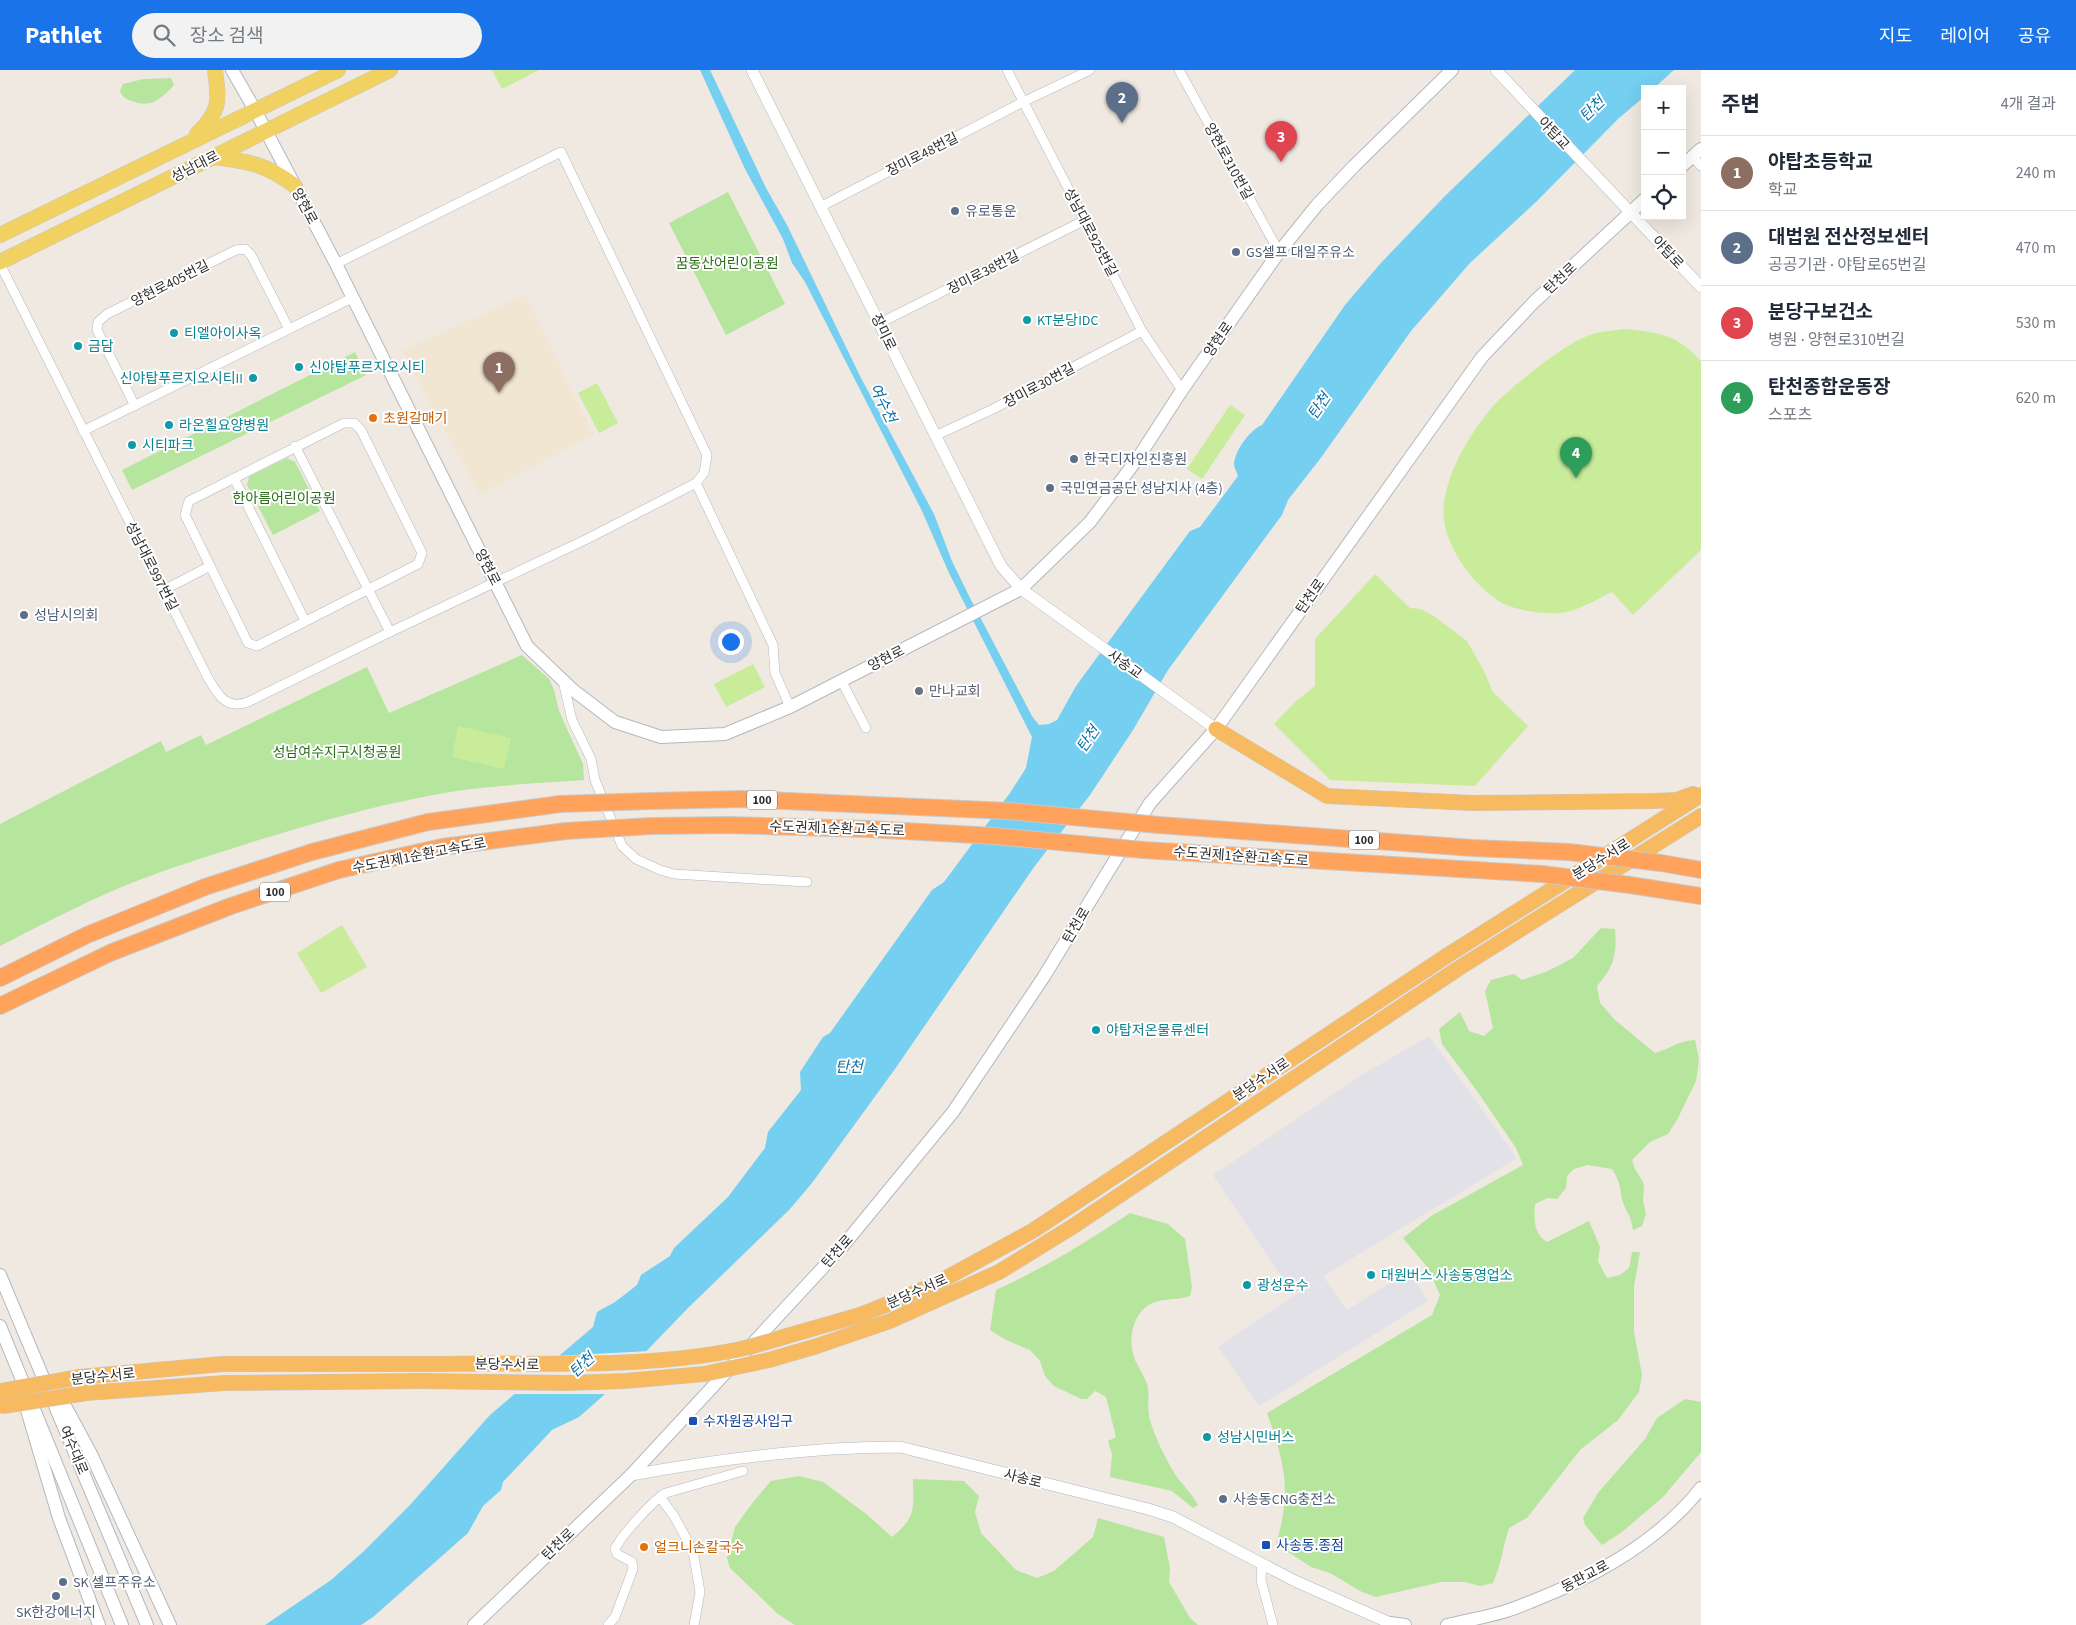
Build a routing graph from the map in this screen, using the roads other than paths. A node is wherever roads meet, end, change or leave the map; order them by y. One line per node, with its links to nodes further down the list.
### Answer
1 (215, 70): 14 (main road)
2 (232, 70): 12 (main road, 양현로)
3 (338, 70): 12 (main road, 성남대로)
4 (390, 70): 13 (main road, 성남대로)
5 (752, 70): 21 (street, 장미로)
6 (1007, 70): 11 (street, 성남대로925번길)
7 (1090, 70): 11 (street, 장미로48번길)
8 (1179, 70): 25 (street, 양현로310번길)
9 (1452, 70): 25 (main road, 양현로)
10 (1496, 70): 19 (street, 야탑교)
11 (1023, 102): 21 (street, 장미로48번길); 23 (street, 성남대로925번길)
12 (255, 110): 13 (main road, 양현로); 14 (main road, 성남대로)
13 (266, 132): 15 (main road, 성남대로); 18 (main road, 양현로)
14 (188, 143): 24 (main road, 성남대로)
15 (212, 157): 18 (main road); 26 (main road, 성남대로)
16 (1698, 157): 17 (main road)
17 (1686, 164)
18 (295, 186): 27 (main road, 양현로)
19 (1613, 195): 22 (street, 야탑로)
20 (1641, 202): 22 (main road, 탄천로)
21 (822, 206): 30 (street, 장미로)
22 (1630, 212): 28 (street, 야탑로); 51 (main road, 탄천로)
23 (1086, 220): 30 (street, 장미로38번길); 32 (street, 성남대로925번길)
24 (0, 235)
25 (1279, 252): 33 (main road, 양현로)
26 (0, 263): 35 (street, 성남대로997번길)
27 (336, 264): 29 (main road, 양현로); 39 (street)
28 (1701, 287)
29 (352, 298): 31 (street); 41 (main road, 양현로)
30 (880, 323): 36 (street, 장미로)
31 (289, 329): 34 (street); 34 (street, 양현로405번길)
32 (1142, 330): 33 (street, 성남대로925번길); 36 (street, 장미로30번길)
33 (1182, 390): 43 (main road, 양현로)
34 (135, 406): 35 (street)
35 (83, 431): 44 (street, 성남대로997번길)
36 (935, 436): 43 (street, 장미로)
37 (295, 446): 38 (street); 42 (street); 42 (street)
38 (234, 478): 40 (street); 45 (street)
39 (696, 483): 41 (street, 성남대로997번길); 49 (street)
40 (210, 566): 44 (street); 45 (street)
41 (495, 581): 46 (street, 성남대로997번길); 47 (main road, 양현로)
42 (369, 589): 45 (street); 46 (street)
43 (1022, 589): 48 (main road, 양현로); 51 (street, 사송교)
44 (164, 590): 46 (street, 성남대로997번길)
45 (305, 621)
46 (390, 632)
47 (563, 680): 49 (main road, 양현로); 55 (street)
48 (842, 680): 49 (main road, 양현로); 50 (street)
49 (790, 707)
50 (866, 728)
51 (1216, 729): 52 (highway); 66 (main road, 탄천로)
52 (1701, 793): 63 (highway, 분당수서로, bridge)
53 (1701, 816): 64 (highway, 분당수서로, bridge)
54 (1701, 870): 57 (highway, 수도권제1순환고속도로 / 100, bridge)
55 (807, 882)
56 (1701, 896): 58 (highway, 수도권제1순환고속도로 / 100, bridge)
57 (0, 978)
58 (0, 1006)
59 (0, 1274): 61 (main road, 여수대로)
60 (0, 1326): 62 (main road, 여수대로)
61 (28, 1342): 70 (main road); 74 (main road, 여수대로)
62 (10, 1350): 72 (main road); 73 (main road, 여수대로)
63 (0, 1391)
64 (1, 1407)
65 (743, 1471): 68 (street)
66 (630, 1475): 69 (street, 사송로); 75 (main road, 탄천로)
67 (1701, 1488): 80 (main road, 동판교로)
68 (660, 1496): 76 (street); 77 (street)
69 (1262, 1564): 71 (street, 사송로); 78 (street)
70 (168, 1619)
71 (1390, 1624): 79 (main road)
72 (99, 1625)
73 (122, 1625)
74 (147, 1625)
75 (474, 1625)
76 (608, 1625)
77 (694, 1625)
78 (1273, 1625)
79 (1405, 1625)
80 (1447, 1625)

